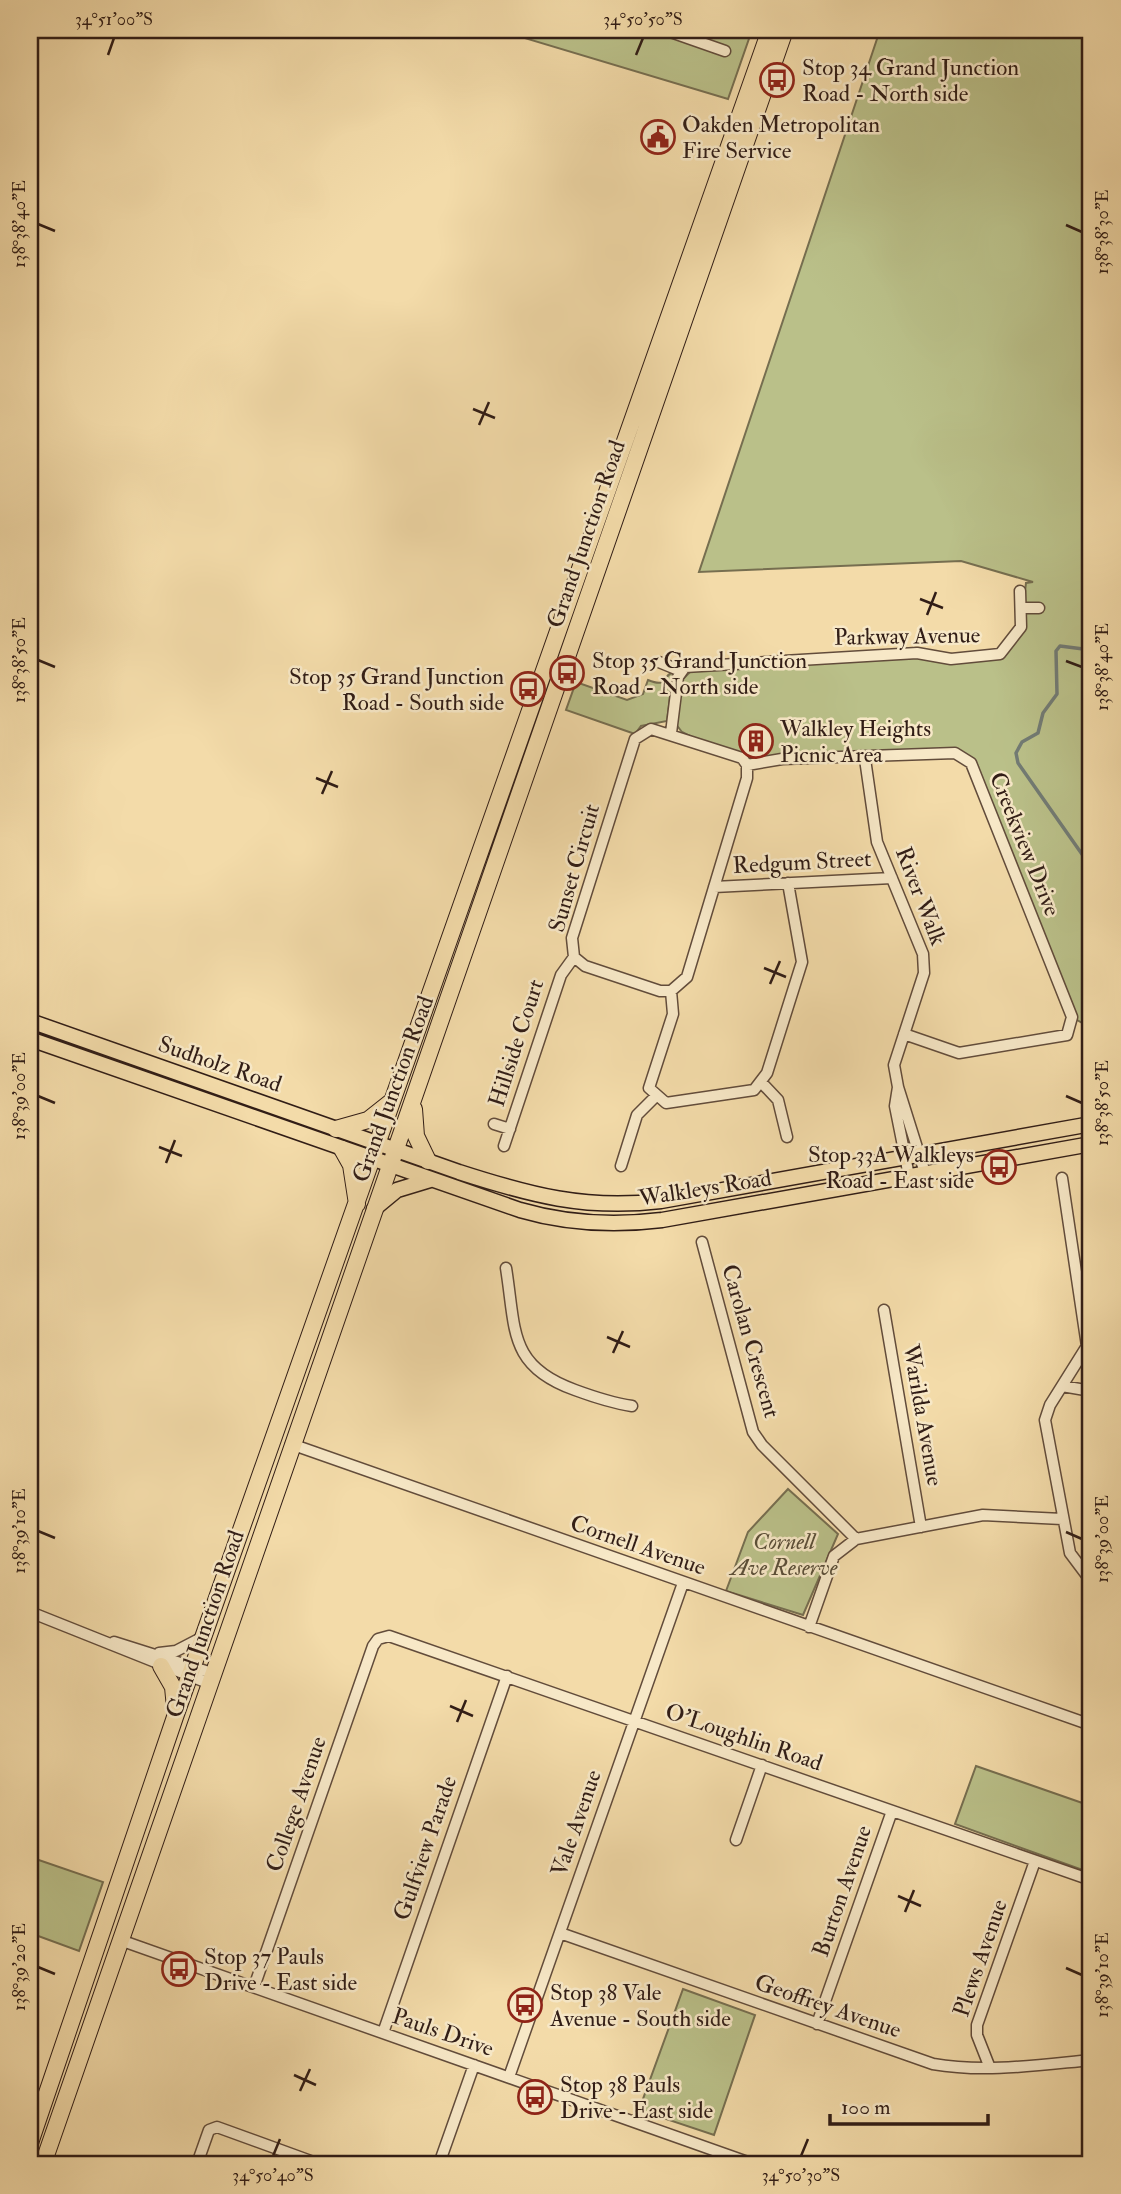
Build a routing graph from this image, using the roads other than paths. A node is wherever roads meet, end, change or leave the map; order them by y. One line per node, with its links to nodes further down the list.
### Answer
1 (664, 30): 4 (street)
2 (770, 30): 7 (highway, Grand Junction Road)
3 (785, 30): 6 (highway, Grand Junction Road)
4 (685, 33): 5 (street)
5 (725, 51)
6 (761, 99): 7 (highway); 28 (highway, Grand Junction Road)
7 (743, 106): 26 (highway, Grand Junction Road)
8 (1020, 591): 9 (street, Parkway Avenue)
9 (1021, 608): 10 (street); 12 (street, Parkway Avenue)
10 (1039, 608)
11 (659, 662): 12 (street)
12 (681, 671): 13 (street)
13 (671, 733): 15 (street, Sunset Circuit); 19 (street, Sunset Circuit)
14 (865, 759): 15 (street, Creekview Drive); 16 (street, River Walk); 22 (street, Creekview Drive)
15 (747, 765): 18 (street)
16 (892, 878): 17 (street, Redgum Street); 22 (street, River Walk)
17 (788, 883): 18 (street, Redgum Street); 24 (street)
18 (714, 887): 20 (street)
19 (574, 957): 20 (street, Sunset Circuit); 32 (street, Hillside Court)
20 (671, 991): 27 (street)
21 (30, 1021): 31 (main road, Sudholz Road)
22 (904, 1034): 25 (street, River Walk)
23 (30, 1040): 36 (main road, Sudholz Road)
24 (761, 1082): 27 (street); 33 (street)
25 (898, 1087): 38 (street, River Walk); 40 (street, River Walk)
26 (396, 1097): 31 (highway); 37 (highway, Grand Junction Road)
27 (655, 1097): 42 (street)
28 (414, 1100): 39 (highway, Grand Junction Road); 41 (highway)
29 (494, 1124): 32 (street)
30 (1091, 1124): 38 (main road, Walkleys Road)
31 (336, 1129): 37 (main road, Sudholz Road)
32 (510, 1129): 35 (street, Hillside Court)
33 (787, 1137)
34 (1091, 1144): 43 (main road, Walkleys Road)
35 (504, 1146)
36 (342, 1149): 37 (main road, Sudholz Road); 47 (highway)
37 (376, 1152): 39 (main road, Walkleys Road); 47 (highway, Grand Junction Road)
38 (920, 1155): 40 (main road, Walkleys Road); 43 (street, River Walk)
39 (393, 1158): 41 (main road, Walkleys Road); 46 (main road, Walkleys Road); 48 (highway, Grand Junction Road)
40 (905, 1158): 41 (main road, Walkleys Road); 44 (street, River Walk)
41 (428, 1161)
42 (621, 1166)
43 (925, 1174): 44 (main road, Walkleys Road)
44 (909, 1176): 46 (main road, Walkleys Road)
45 (1062, 1178): 52 (street)
46 (431, 1180): 48 (main road)
47 (357, 1206): 56 (highway, Grand Junction Road)
48 (374, 1209): 57 (highway, Grand Junction Road)
49 (702, 1242): 60 (street, Carolan Crescent)
50 (506, 1268): 55 (street)
51 (884, 1310): 59 (street, Warilda Avenue)
52 (1088, 1318): 53 (street)
53 (1062, 1386): 54 (street); 58 (street)
54 (1091, 1391)
55 (632, 1406)
56 (274, 1439): 57 (highway); 65 (highway, Grand Junction Road)
57 (292, 1444): 62 (street, Cornell Avenue); 70 (highway, Grand Junction Road)
58 (1062, 1518): 59 (street); 61 (street)
59 (921, 1527): 60 (street)
60 (856, 1539): 64 (street)
61 (1091, 1581)
62 (683, 1583): 64 (street, Cornell Avenue); 72 (street, Vale Avenue)
63 (30, 1612): 67 (street)
64 (809, 1627): 73 (street, Cornell Avenue)
65 (204, 1637): 67 (street); 68 (highway, Grand Junction Road)
66 (382, 1637): 69 (street, O'Loughlin Road); 82 (street, College Avenue)
67 (158, 1660): 68 (street); 71 (highway)
68 (191, 1671): 70 (street); 71 (highway, Grand Junction Road)
69 (507, 1676): 72 (street, O'Loughlin Road); 84 (street, Gulfview Parade)
70 (210, 1678): 81 (highway, Grand Junction Road)
71 (175, 1717): 80 (highway, Grand Junction Road)
72 (635, 1721): 74 (street, O'Loughlin Road); 79 (street, Vale Avenue)
73 (1091, 1725)
74 (762, 1765): 75 (street, O'Loughlin Road); 76 (street)
75 (892, 1811): 77 (street, O'Loughlin Road); 83 (street, Burton Avenue)
76 (736, 1840)
77 (1035, 1861): 78 (street, O'Loughlin Road); 87 (street, Plews Avenue)
78 (1091, 1880)
79 (560, 1933): 83 (street, Geoffrey Avenue); 88 (street, Vale Avenue)
80 (100, 1934): 81 (highway); 89 (highway, Grand Junction Road)
81 (120, 1940): 82 (street, Pauls Drive); 91 (highway, Grand Junction Road)
82 (254, 1987): 84 (street, Pauls Drive)
83 (817, 2024): 87 (street, Geoffrey Avenue)
84 (383, 2034): 86 (street, Pauls Drive)
85 (1091, 2060): 87 (street, Geoffrey Avenue)
86 (474, 2066): 88 (street, Pauls Drive); 94 (street)
87 (990, 2068)
88 (509, 2077): 95 (street, Pauls Drive)
89 (35, 2114): 90 (highway, Grand Junction Road)
90 (30, 2143)
91 (43, 2164)
92 (197, 2164): 93 (street)
93 (319, 2164)
94 (439, 2164)
95 (753, 2164)

